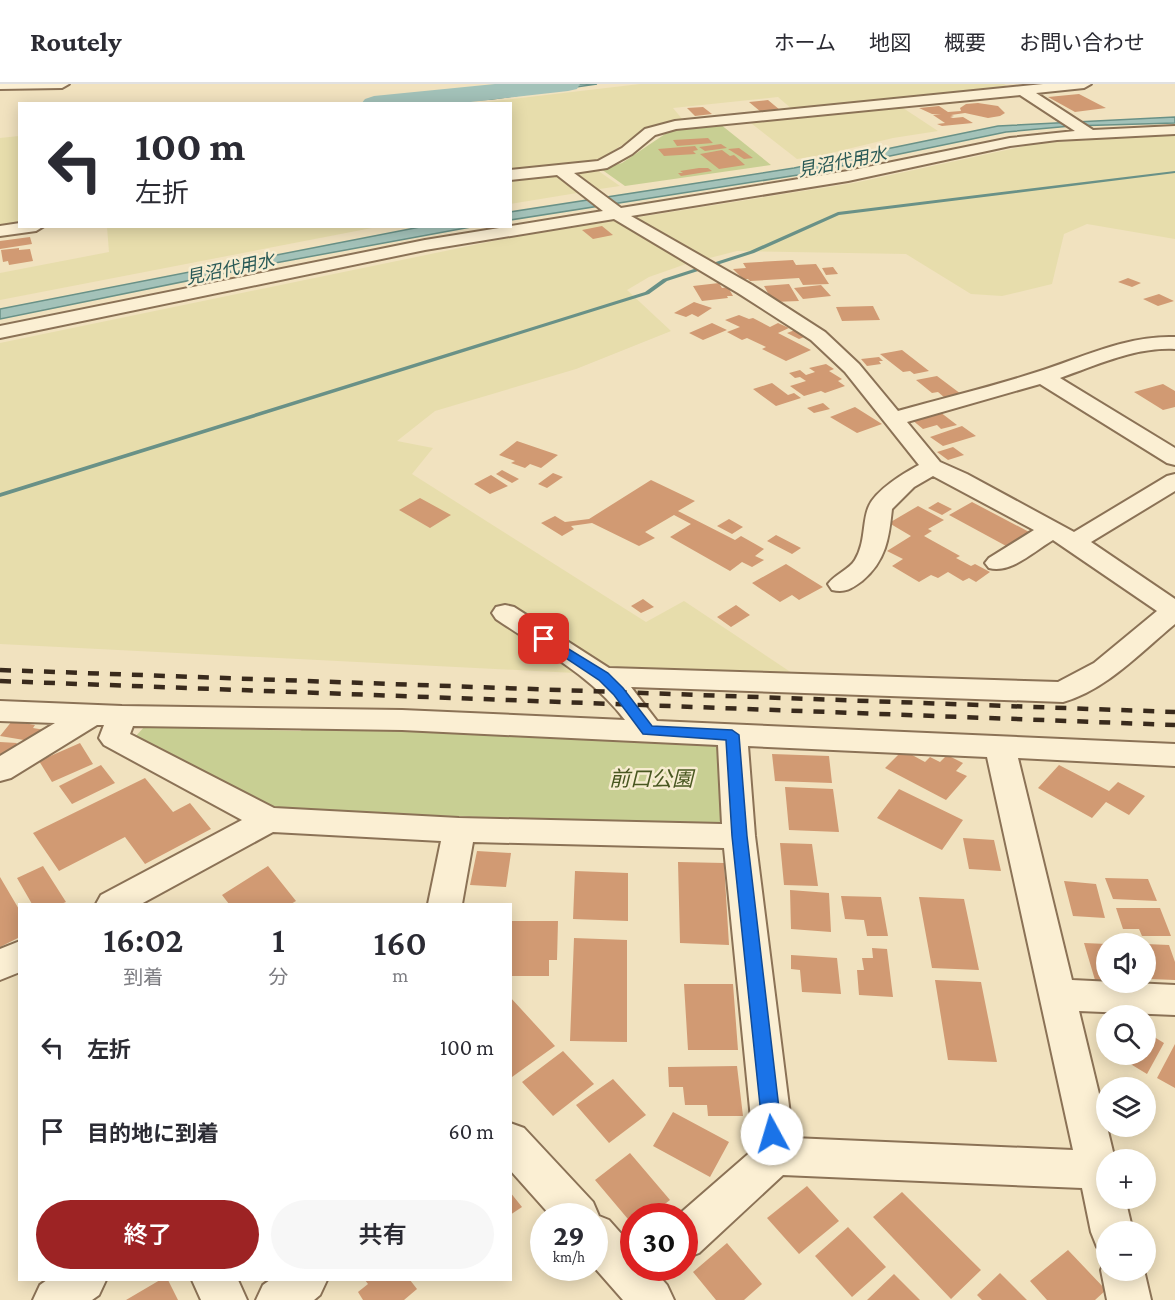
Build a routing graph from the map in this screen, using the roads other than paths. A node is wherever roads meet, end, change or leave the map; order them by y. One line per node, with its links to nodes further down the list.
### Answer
1 (0, 84): 2 (street)
2 (62, 84)
3 (1084, 84): 4 (street)
4 (1022, 90): 5 (street); 7 (street)
5 (1081, 128): 6 (street); 9 (street)
6 (1175, 130)
7 (561, 170): 8 (street); 9 (street)
8 (512, 175)
9 (607, 207): 10 (street); 17 (street)
10 (512, 227)
11 (22, 228): 13 (street)
12 (506, 228): 14 (street)
13 (0, 231)
14 (0, 332)
15 (1175, 343): 16 (street)
16 (1043, 377): 17 (street); 18 (street)
17 (893, 419): 19 (street)
18 (1175, 458)
19 (932, 467): 21 (street); 24 (street)
20 (1175, 481): 22 (street)
21 (1052, 530): 22 (street); 23 (street)
22 (1074, 542): 25 (street)
23 (998, 563)
24 (842, 584)
25 (1175, 611): 27 (street)
26 (505, 613): 27 (street)
27 (603, 676): 30 (street)
28 (0, 711): 29 (street)
29 (107, 715): 30 (street); 34 (street); 35 (street)
30 (648, 730): 31 (street)
31 (732, 735): 32 (street); 37 (street)
32 (1000, 746): 33 (street); 42 (street)
33 (1175, 755)
34 (0, 770)
35 (269, 820): 36 (street); 38 (street)
36 (459, 830): 37 (street); 39 (street)
37 (739, 836): 45 (street)
38 (114, 903)
39 (445, 903)
40 (18, 956): 41 (street)
41 (0, 965)
42 (1058, 995): 43 (street); 46 (street)
43 (1175, 1000)
44 (512, 1143): 48 (street)
45 (775, 1156): 47 (street); 49 (street)
46 (1096, 1166)
47 (1096, 1170)
48 (566, 1203)
49 (698, 1225)
50 (608, 1248): 55 (street)
51 (83, 1281): 56 (street)
52 (215, 1281): 57 (street)
53 (304, 1281): 58 (street)
54 (1125, 1281): 59 (street)
55 (647, 1283)
56 (55, 1300)
57 (225, 1300)
58 (278, 1300)
59 (1129, 1300)

